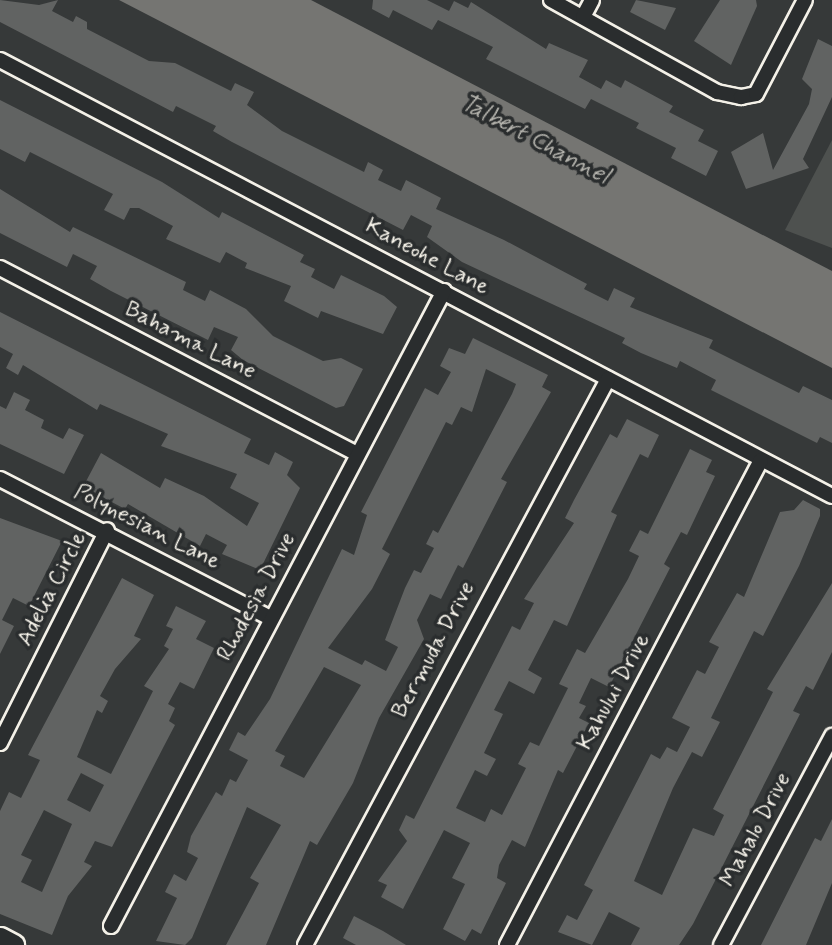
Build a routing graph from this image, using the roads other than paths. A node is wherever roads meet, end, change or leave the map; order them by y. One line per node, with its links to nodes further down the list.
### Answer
1 (551, 0): 4 (street)
2 (592, 0): 4 (street)
3 (805, 0): 4 (street)
4 (583, 17)
5 (0, 60): 7 (street, Kaneohe Lane)
6 (0, 268): 9 (street, Bahama Lane)
7 (444, 291): 8 (street, Kaneohe Lane); 9 (street, Rhodesia Drive)
8 (608, 379): 10 (street, Kaneohe Lane); 20 (street, Bermuda Drive)
9 (358, 454): 14 (street, Rhodesia Drive)
10 (761, 460): 12 (street, Kaneohe Lane); 21 (street, Kahului Drive)
11 (0, 479): 13 (street, Polynesian Lane)
12 (832, 496)
13 (107, 530): 14 (street, Polynesian Lane); 16 (street, Adelia Circle)
14 (271, 618): 17 (street, Rhodesia Drive)
15 (832, 736): 22 (street, Mahalo Drive)
16 (0, 743)
17 (111, 926)
18 (0, 938): 19 (main road)
19 (13, 945)
20 (305, 945)
21 (507, 945)
22 (721, 945)

